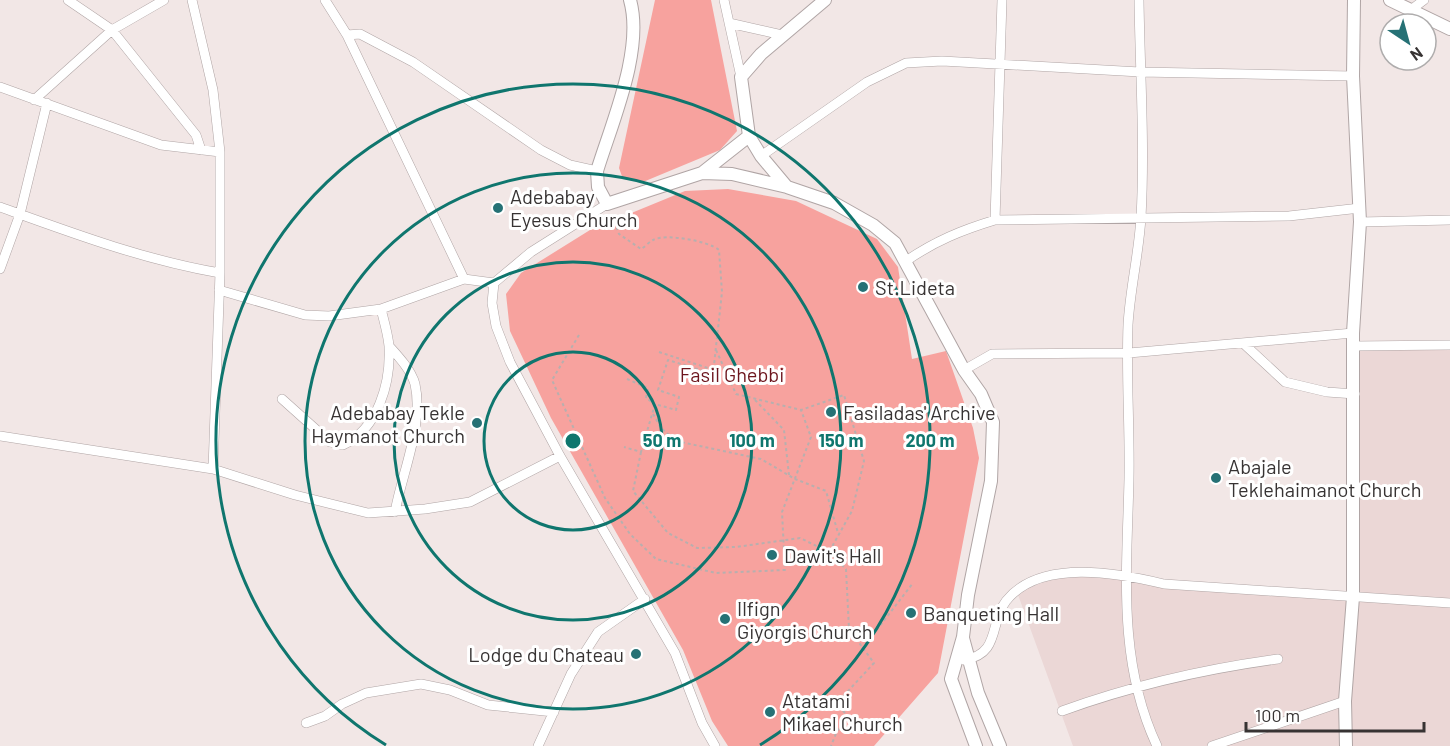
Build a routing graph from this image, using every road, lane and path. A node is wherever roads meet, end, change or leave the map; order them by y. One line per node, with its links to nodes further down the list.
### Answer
1 (68, 0): 16 (street)
2 (164, 0): 16 (street)
3 (192, 0): 28 (street)
4 (325, 0): 17 (street)
5 (630, 0): 30 (street)
6 (724, 0): 14 (street)
7 (825, 0): 18 (street)
8 (1002, 0): 19 (street)
9 (1139, 0): 20 (street)
10 (1354, 0): 21 (street)
11 (1390, 0): 13 (street)
12 (1424, 0): 13 (street)
13 (1412, 9): 15 (street)
14 (729, 23): 18 (street); 22 (street)
15 (1450, 29)
16 (112, 30): 24 (street); 27 (street)
17 (347, 35): 30 (street); 44 (street)
18 (782, 35): 22 (street)
19 (999, 66): 20 (street); 29 (street); 38 (street)
20 (1140, 72): 21 (street); 37 (street)
21 (1353, 76): 35 (street)
22 (741, 77): 26 (street)
23 (0, 87): 24 (street)
24 (34, 100): 25 (street)
25 (47, 103): 27 (street); 36 (street)
26 (749, 136): 29 (street); 31 (street)
27 (201, 150): 28 (street)
28 (220, 152): 43 (street)
29 (761, 156): 32 (street)
30 (597, 171): 33 (street)
31 (702, 174): 32 (street); 33 (street)
32 (787, 187): 41 (street)
33 (607, 204): 45 (street); 53 (path)
34 (0, 207): 36 (street)
35 (1360, 208): 37 (street); 40 (street)
36 (20, 214): 42 (street); 43 (street)
37 (1141, 217): 38 (street); 55 (street)
38 (995, 220): 41 (street)
39 (1450, 220): 40 (street)
40 (1360, 222): 49 (street)
41 (906, 261): 56 (street)
42 (0, 269)
43 (220, 273): 46 (street)
44 (464, 279): 45 (street); 47 (street)
45 (494, 283): 68 (street)
46 (219, 290): 47 (street); 69 (street)
47 (381, 309): 52 (street)
48 (579, 335): 74 (path)
49 (1354, 340): 50 (street); 51 (street); 59 (street)
50 (1244, 344): 55 (street); 59 (street)
51 (1450, 345)
52 (389, 346): 61 (street); 72 (street)
53 (716, 350): 57 (path); 60 (path)
54 (659, 352): 57 (path)
55 (1129, 353): 56 (street); 76 (street)
56 (964, 369): 81 (street)
57 (714, 370): 62 (path)
58 (627, 378): 62 (path)
59 (1355, 394): 78 (street)
60 (753, 398): 63 (path); 70 (path)
61 (282, 399)
62 (656, 404): 64 (path)
63 (801, 410): 71 (path); 73 (path)
64 (653, 414): 67 (path); 70 (path)
65 (0, 436): 69 (street)
66 (624, 447): 67 (path)
67 (641, 452): 74 (path)
68 (560, 456): 72 (street); 79 (street)
69 (213, 469): 72 (street)
70 (789, 476): 71 (path)
71 (795, 479): 73 (path); 74 (path)
72 (395, 512)
73 (838, 533): 75 (path)
74 (783, 539): 75 (path)
75 (829, 552): 82 (path)
76 (1125, 575): 78 (street); 83 (street); 86 (street)
77 (913, 583): 82 (path)
78 (1353, 597): 80 (street); 87 (street)
79 (645, 599): 89 (street); 95 (street)
80 (1450, 603)
81 (963, 637): 83 (street); 85 (street)
82 (862, 649): 96 (path)
83 (969, 659): 85 (street); 90 (street)
84 (1278, 659): 86 (street)
85 (956, 661): 91 (street)
86 (1137, 687): 88 (street); 99 (street)
87 (1345, 701): 93 (street); 100 (street)
88 (1062, 711)
89 (554, 712): 92 (street); 94 (street)
90 (986, 713): 91 (street); 98 (street)
91 (965, 720): 97 (street)
92 (306, 723)
93 (1344, 745)
94 (538, 746)
95 (715, 746)
96 (831, 746)
97 (976, 746)
98 (999, 746)
99 (1157, 746)
100 (1212, 746)

